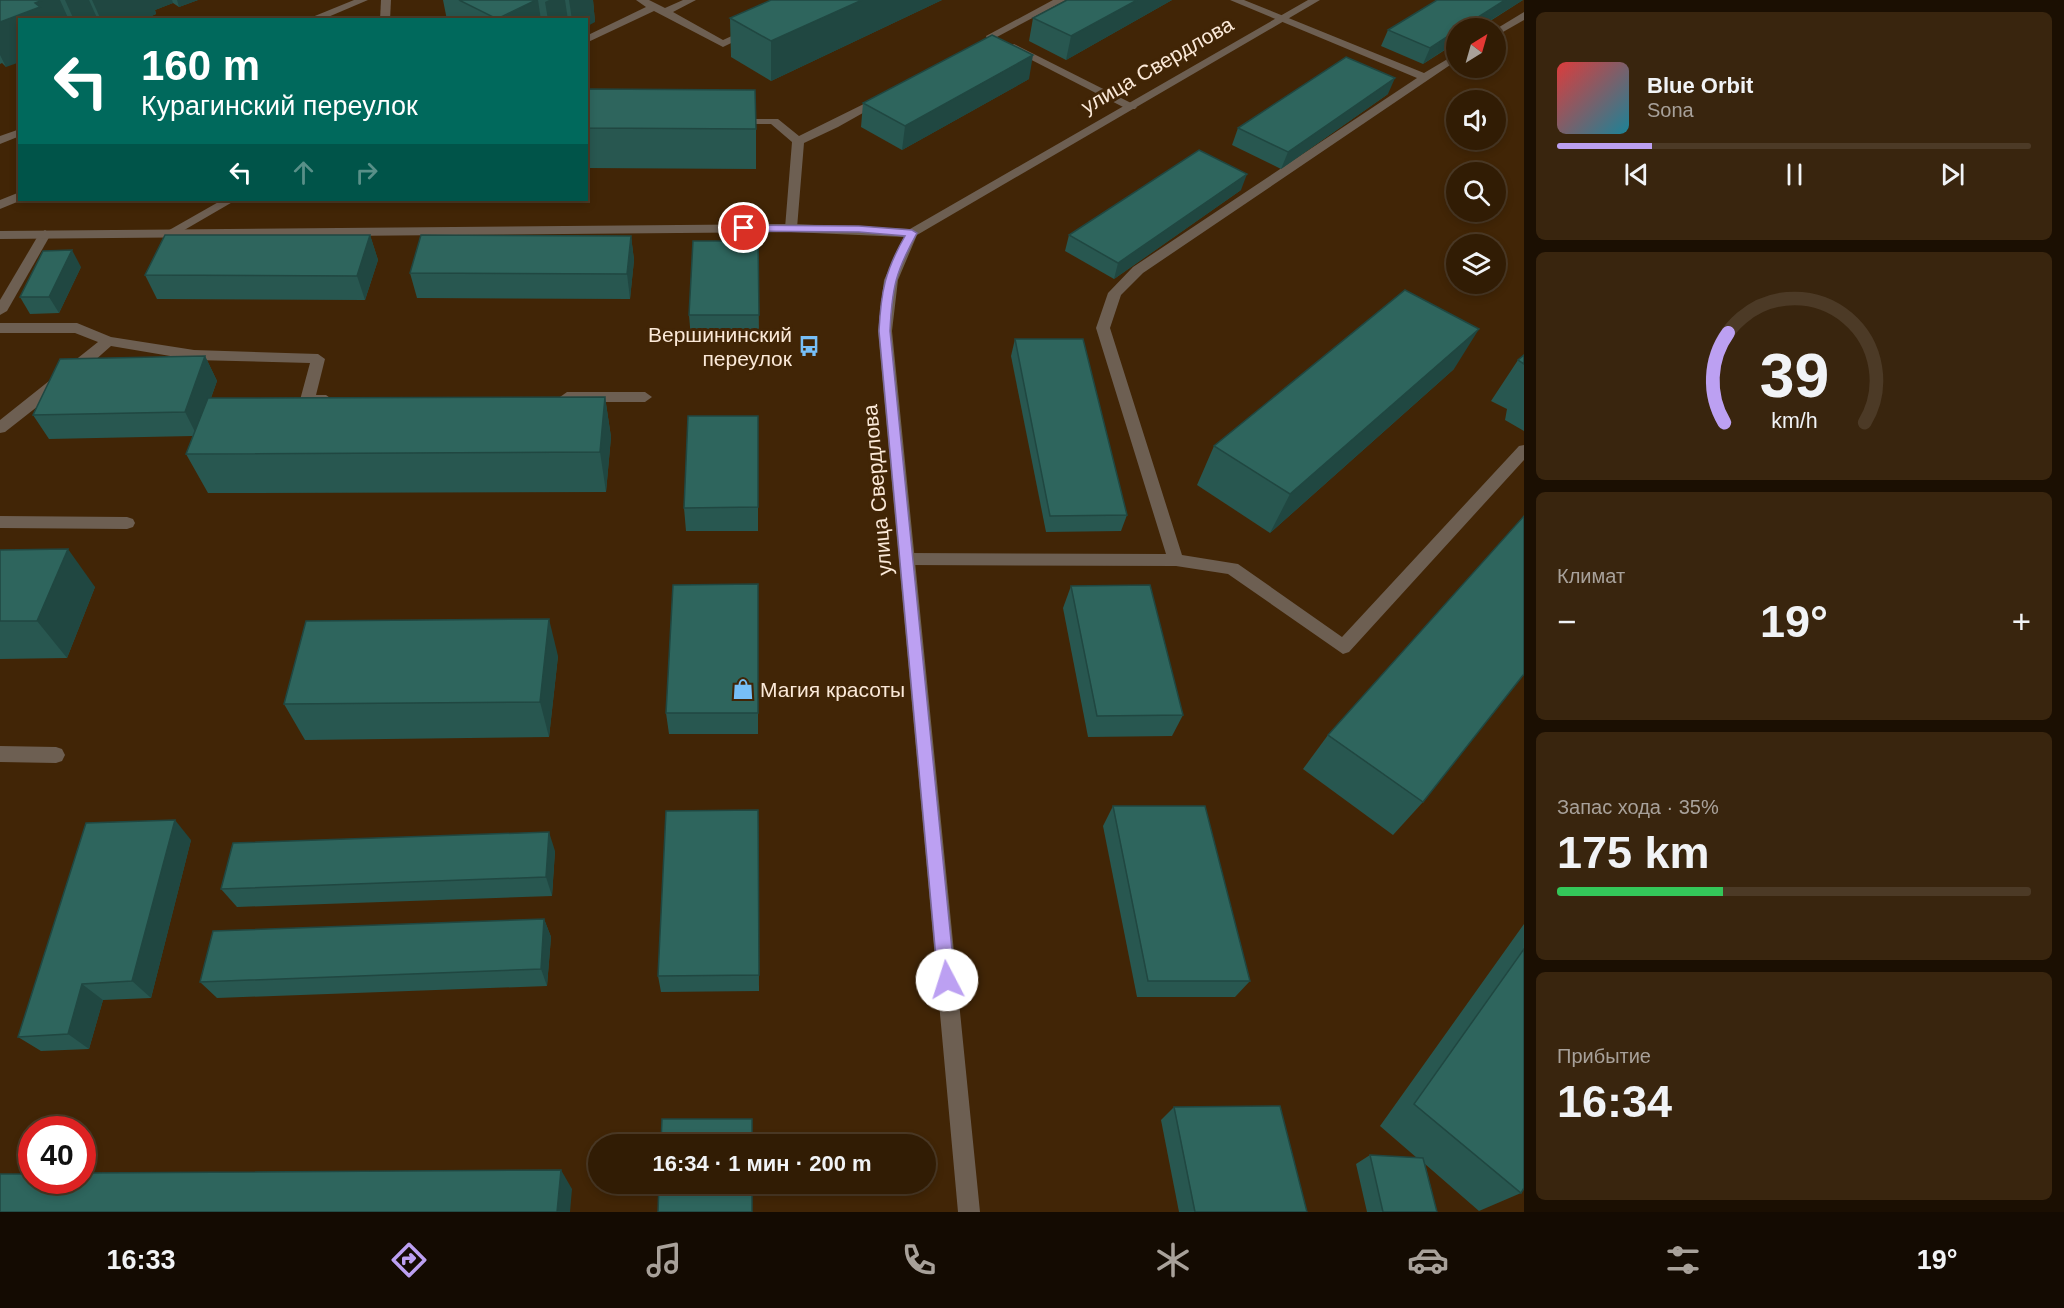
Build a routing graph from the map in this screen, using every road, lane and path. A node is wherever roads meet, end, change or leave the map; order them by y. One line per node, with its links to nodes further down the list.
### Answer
1 (363, 0): 11 (street)
2 (386, 0): 12 (street)
3 (641, 0): 8 (street)
4 (691, 0): 9 (street)
5 (1061, 0): 20 (street)
6 (1235, 0): 13 (street)
7 (1315, 0): 13 (street, улица Свердлова)
8 (654, 6): 9 (street); 16 (street)
9 (665, 12): 14 (street)
10 (1524, 15): 15 (street)
11 (315, 18)
12 (385, 18)
13 (1281, 20): 18 (street); 20 (street, улица Свердлова)
14 (765, 24)
15 (1506, 27)
16 (588, 39)
17 (1446, 63): 18 (street)
18 (1425, 77): 44 (street)
19 (893, 91): 24 (street)
20 (1131, 107): 30 (street, улица Свердлова)
21 (727, 121): 24 (street)
22 (18, 133): 23 (street)
23 (0, 140)
24 (798, 141): 28 (street)
25 (18, 197): 27 (street)
26 (228, 201): 29 (street)
27 (0, 205)
28 (791, 228): 29 (street); 30 (street)
29 (170, 233): 31 (street)
30 (912, 233): 43 (street, улица Свердлова)
31 (45, 234): 32 (street); 33 (street)
32 (0, 235)
33 (0, 311)
34 (0, 328): 35 (street)
35 (108, 341): 38 (street); 39 (street)
36 (645, 396): 37 (street)
37 (552, 398)
38 (342, 400)
39 (0, 428)
40 (1524, 450): 44 (street)
41 (0, 522): 42 (street)
42 (127, 523)
43 (907, 559): 44 (street); 47 (street, улица Свердлова)
44 (1176, 560)
45 (0, 754): 46 (street)
46 (56, 755)
47 (969, 1212)

